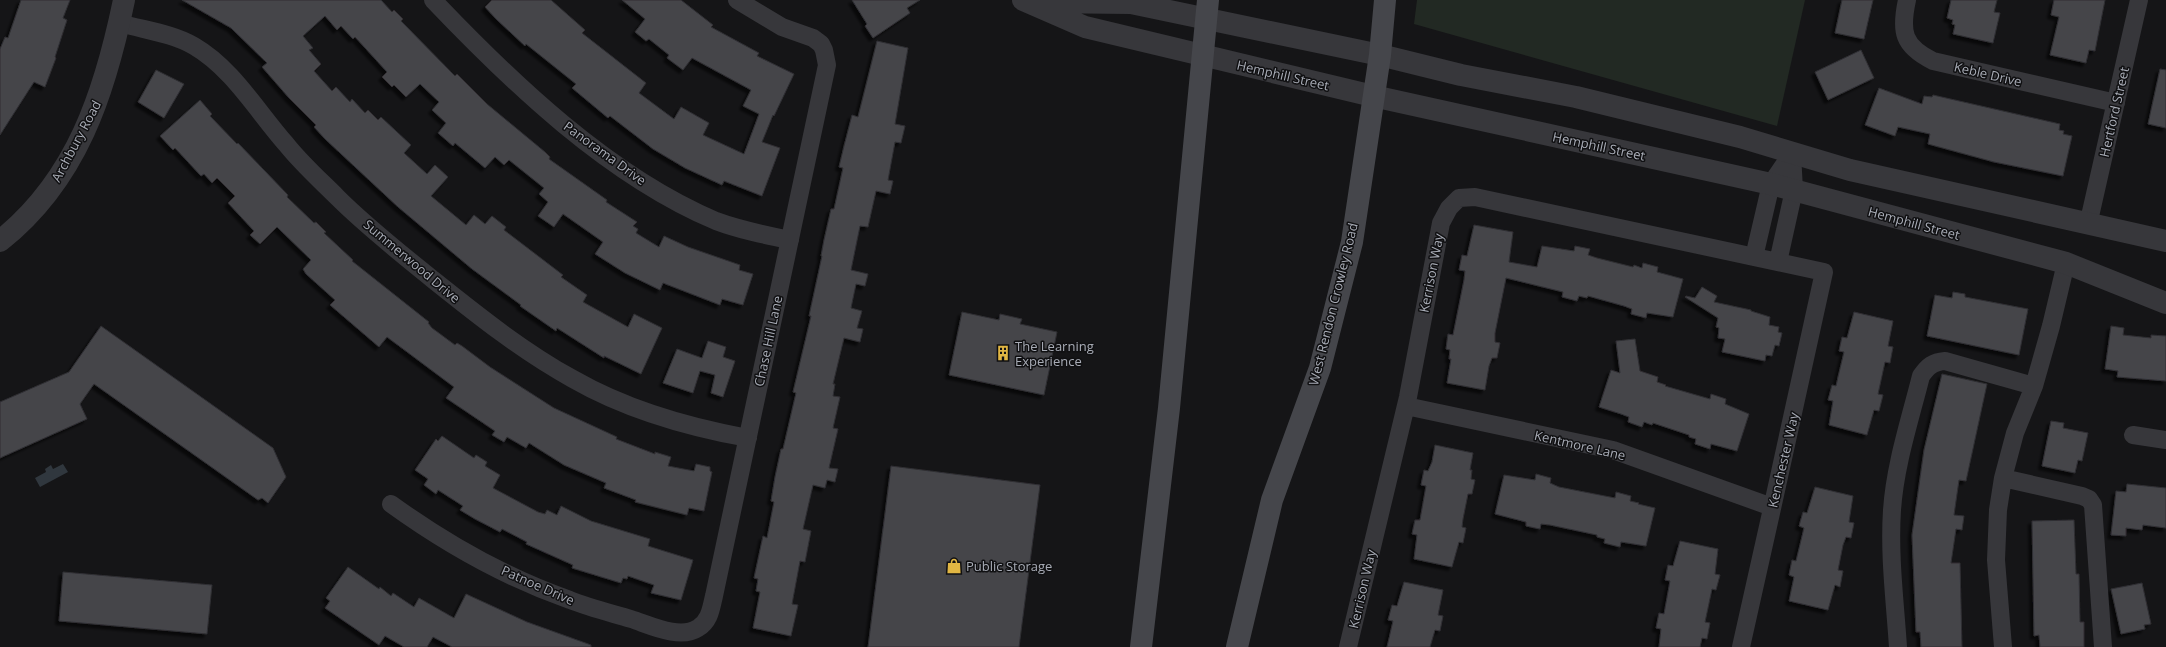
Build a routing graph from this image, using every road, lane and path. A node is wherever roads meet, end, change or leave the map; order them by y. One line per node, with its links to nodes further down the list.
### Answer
1 (124, 0): 9 (street, Archbury Road)
2 (432, 0): 18 (street, Panorama Drive)
3 (737, 0): 18 (street, Chase Hill Lane)
4 (1385, 0): 11 (main road, West Rendon Crowley Road)
5 (1907, 0): 13 (street, Keble Drive)
6 (2139, 0): 13 (street, Hertford Street)
7 (1026, 1): 8 (street, Hemphill Street); 10 (street, Hemphill Street)
8 (1207, 10): 10 (main road); 11 (street, Hemphill Street)
9 (120, 23): 19 (street, Archbury Road); 29 (street, Summerwood Drive)
10 (1202, 55): 12 (street, Hemphill Street); 35 (main road)
11 (1380, 55): 12 (main road, West Rendon Crowley Road); 14 (street, Hemphill Street)
12 (1374, 96): 15 (street, Hemphill Street); 36 (main road, West Rendon Crowley Road)
13 (2116, 102): 17 (street, Hertford Street)
14 (1792, 153): 15 (street); 16 (street); 17 (street, Hemphill Street)
15 (1771, 184): 16 (street, Hemphill Street); 21 (street)
16 (1794, 190): 22 (street); 23 (street, Hemphill Street)
17 (2088, 225): 20 (street, Hemphill Street)
18 (790, 240): 29 (street, Chase Hill Lane)
19 (0, 241)
20 (2166, 241)
21 (1754, 257): 22 (street, Kerrison Way); 27 (street, Kerrison Way)
22 (1778, 262): 24 (street, Kerrison Way)
23 (2066, 263): 25 (street, Hemphill Street); 26 (street)
24 (1824, 272): 33 (street, Kenchester Way)
25 (2166, 303)
26 (2034, 386): 31 (street); 39 (street)
27 (1406, 406): 33 (street, Kentmore Lane); 37 (street, Kerrison Way)
28 (2133, 435): 30 (street)
29 (748, 438): 34 (street, Chase Hill Lane)
30 (2166, 440)
31 (2003, 478): 40 (street); 41 (street)
32 (391, 504): 34 (street, Patnoe Drive)
33 (1772, 507): 38 (street, Kenchester Way)
34 (698, 629)
35 (1141, 647)
36 (1237, 647)
37 (1348, 647)
38 (1741, 647)
39 (1898, 647)
40 (2003, 647)
41 (2103, 647)

